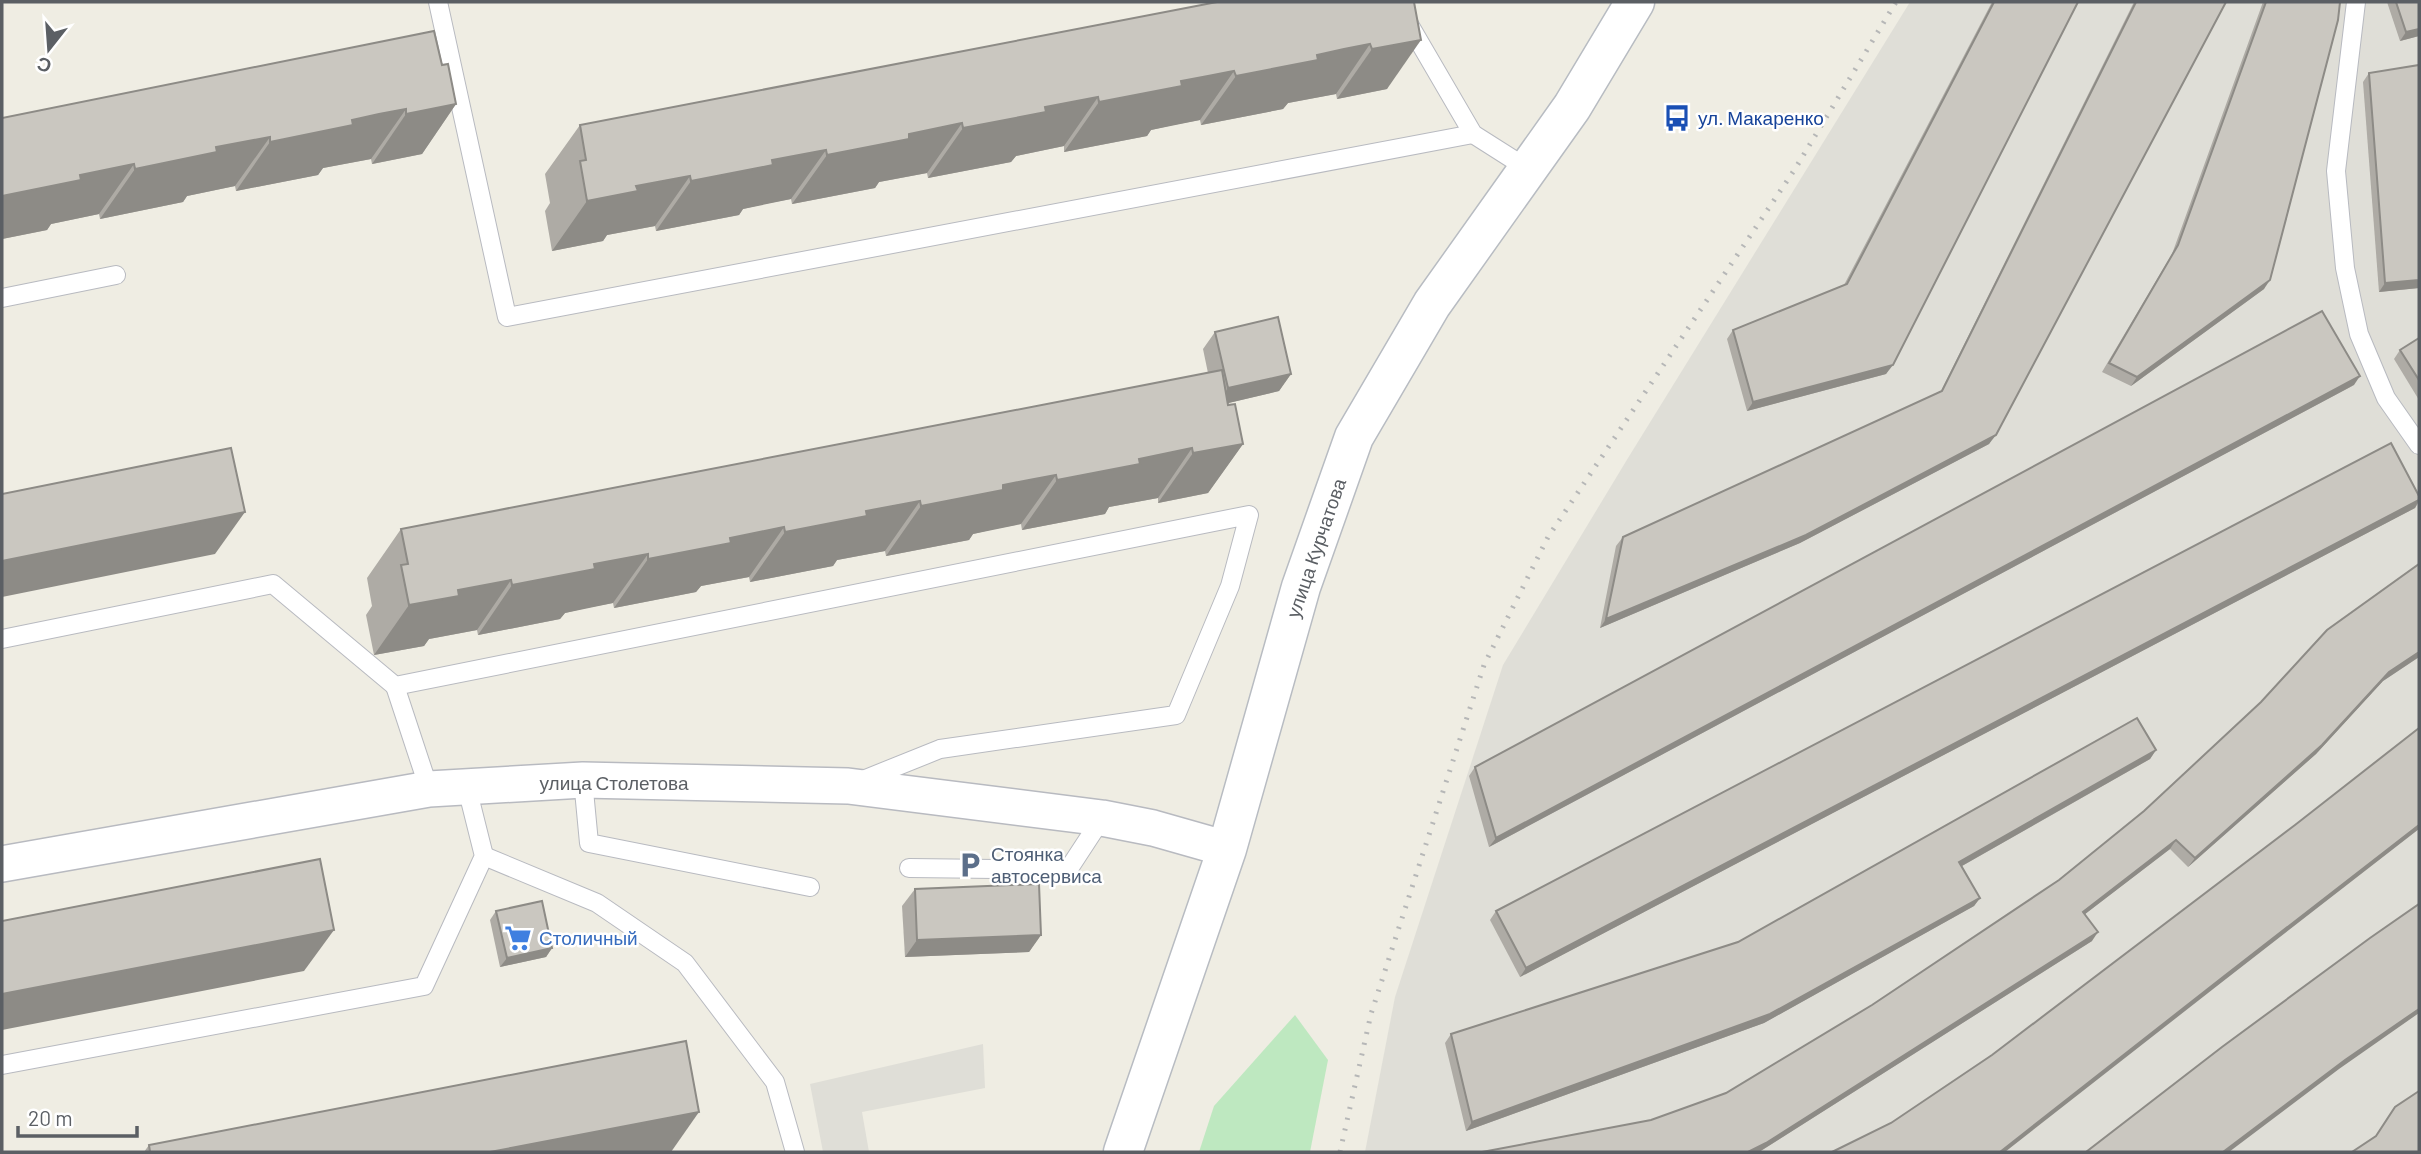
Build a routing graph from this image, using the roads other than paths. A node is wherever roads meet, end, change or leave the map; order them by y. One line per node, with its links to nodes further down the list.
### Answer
1 (438, 2): 5 (lane)
2 (1396, 2): 5 (lane)
3 (1635, 2): 6 (main road, улица Курчатова)
4 (2356, 2): 9 (lane)
5 (1473, 134): 6 (lane)
6 (1528, 169): 17 (main road, улица Курчатова)
7 (116, 275): 8 (lane)
8 (2, 298)
9 (2419, 445)
10 (2, 639): 11 (lane)
11 (395, 686): 13 (lane); 15 (lane)
12 (583, 780): 13 (street, улица Столетова); 14 (street, улица Столетова); 21 (lane)
13 (848, 786): 16 (street, улица Столетова)
14 (467, 788): 15 (street, улица Столетова); 18 (lane)
15 (429, 789): 19 (street, улица Столетова)
16 (1102, 818): 17 (street, улица Столетова); 20 (lane)
17 (1227, 849): 24 (main road, улица Курчатова)
18 (484, 856): 22 (lane); 23 (lane)
19 (2, 864)
20 (909, 868)
21 (810, 887)
22 (2, 1065)
23 (795, 1152)
24 (1123, 1152)

